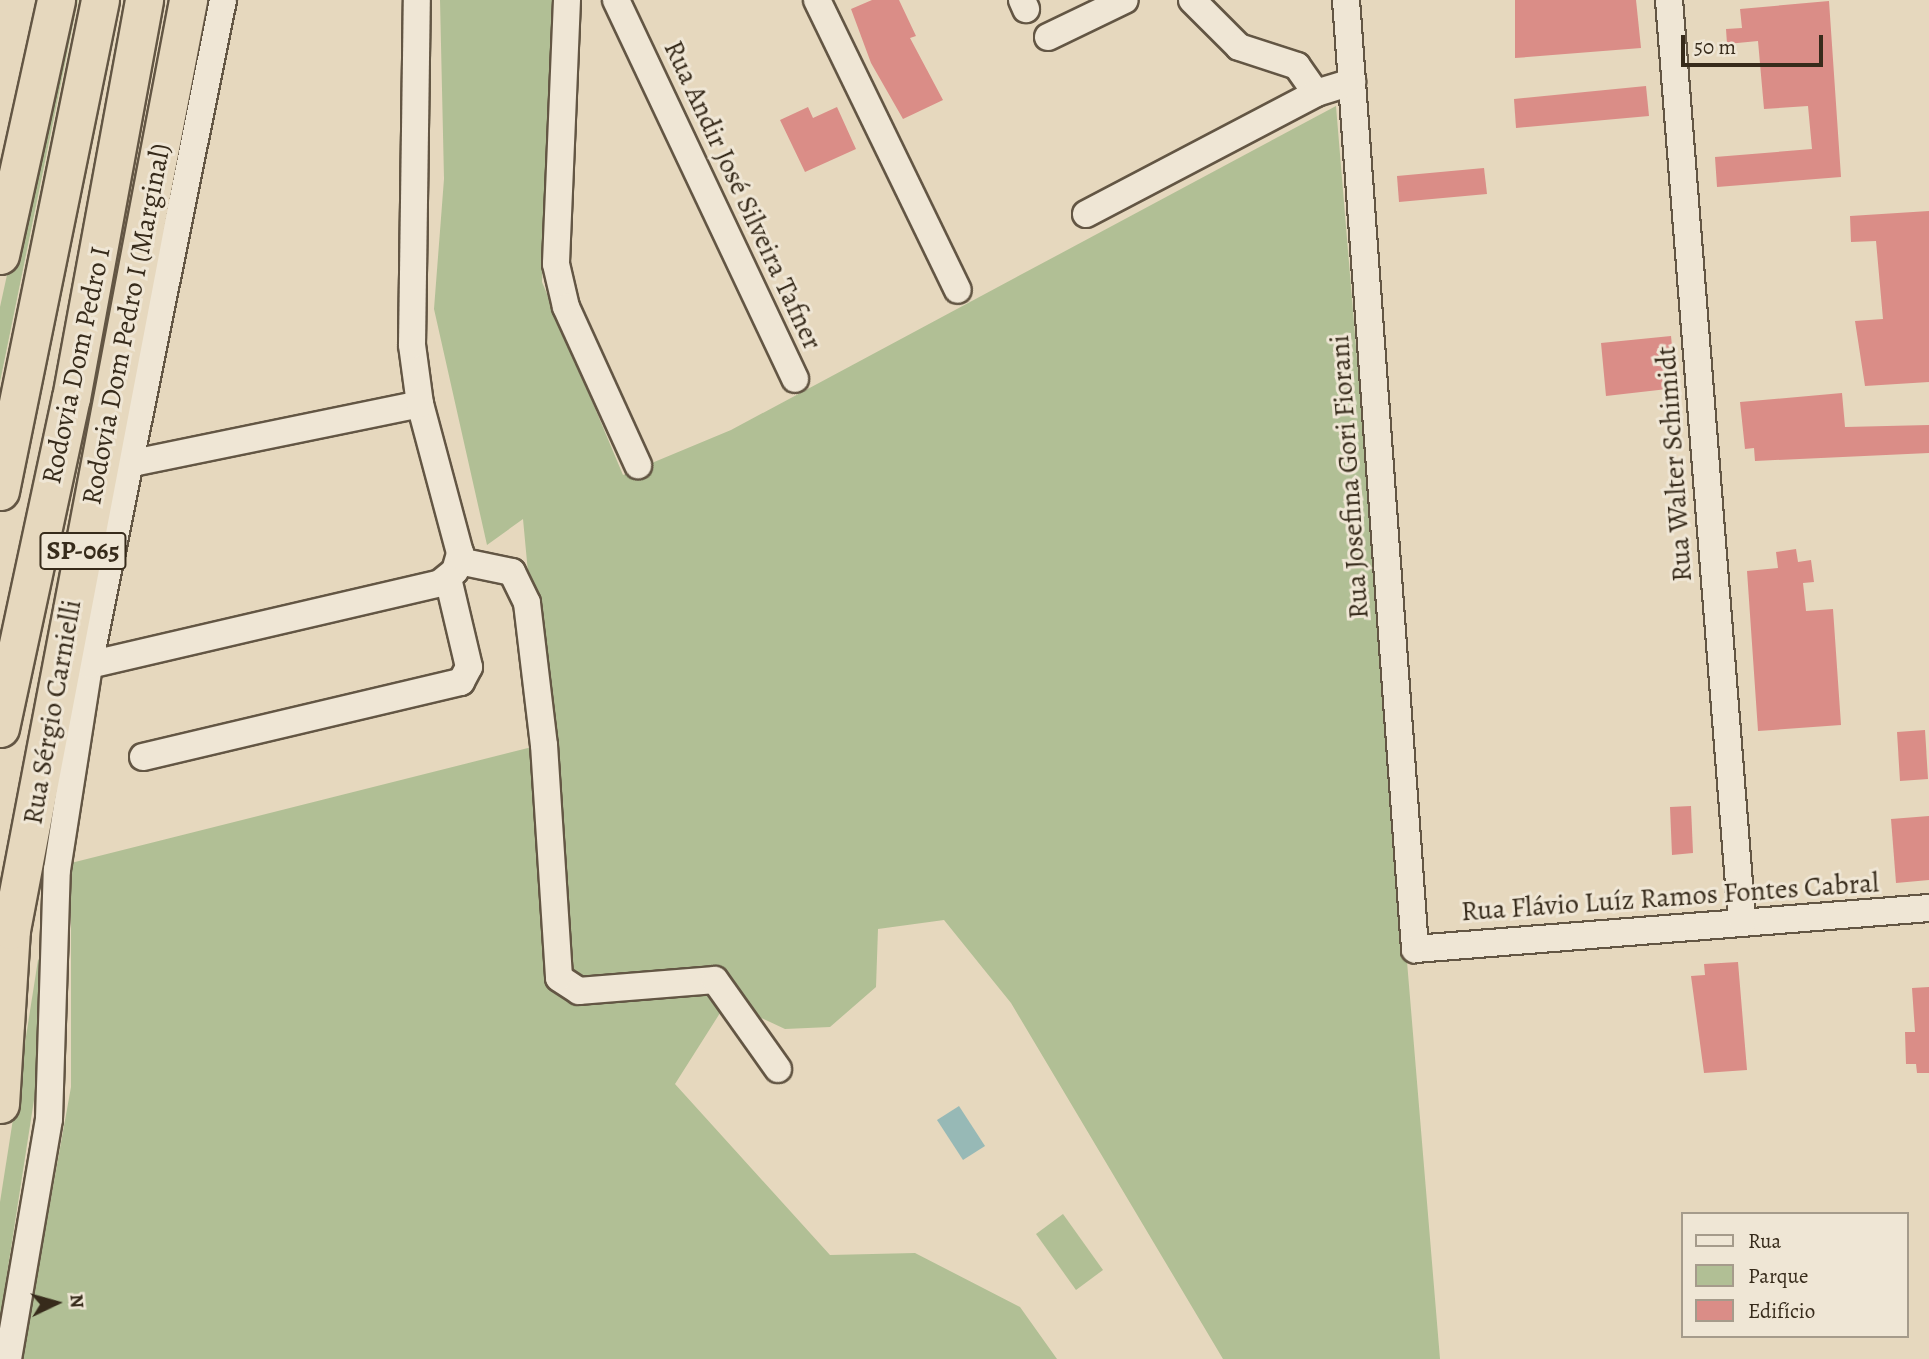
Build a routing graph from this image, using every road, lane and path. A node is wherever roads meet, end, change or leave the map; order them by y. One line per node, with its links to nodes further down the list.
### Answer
1 (56, 0): 18 (highway)
2 (100, 0): 24 (highway, Rodovia Dom Pedro I)
3 (144, 0): 27 (highway, Rodovia Dom Pedro I / SP-065)
4 (188, 0): 31 (highway, Rodovia Dom Pedro I (Marginal) / SP-065)
5 (223, 0): 22 (street, Rua Sérgio Carnielli)
6 (417, 0): 21 (street)
7 (567, 0): 23 (street)
8 (617, 0): 20 (street, Rua Andir José Silveira Tafner)
9 (817, 0): 19 (street)
10 (1125, 0): 14 (street)
11 (1192, 0): 16 (street)
12 (1346, 0): 15 (street, Rua Josefina Gori Fiorani)
13 (1669, 0): 30 (street, Rua Walter Schimidt)
14 (1048, 37)
15 (1352, 82): 16 (street); 32 (street, Rua Josefina Gori Fiorani)
16 (1316, 93): 17 (street)
17 (1086, 214)
18 (0, 254)
19 (958, 290)
20 (795, 379)
21 (420, 404): 22 (street); 25 (street)
22 (133, 463): 26 (street, Rua Sérgio Carnielli)
23 (638, 465)
24 (0, 491)
25 (454, 570): 26 (street); 28 (street); 34 (street)
26 (89, 665): 36 (street, Rua Sérgio Carnielli)
27 (0, 729)
28 (143, 757)
29 (1929, 908): 30 (street, Rua Flávio Luíz Ramos Fontes Cabral)
30 (1742, 922): 32 (street, Rua Flávio Luíz Ramos Fontes Cabral)
31 (11, 930): 33 (highway); 35 (highway, Rodovia Dom Pedro I (Marginal) / SP-065)
32 (1415, 949)
33 (0, 985)
34 (778, 1069)
35 (0, 1104)
36 (8, 1359)

